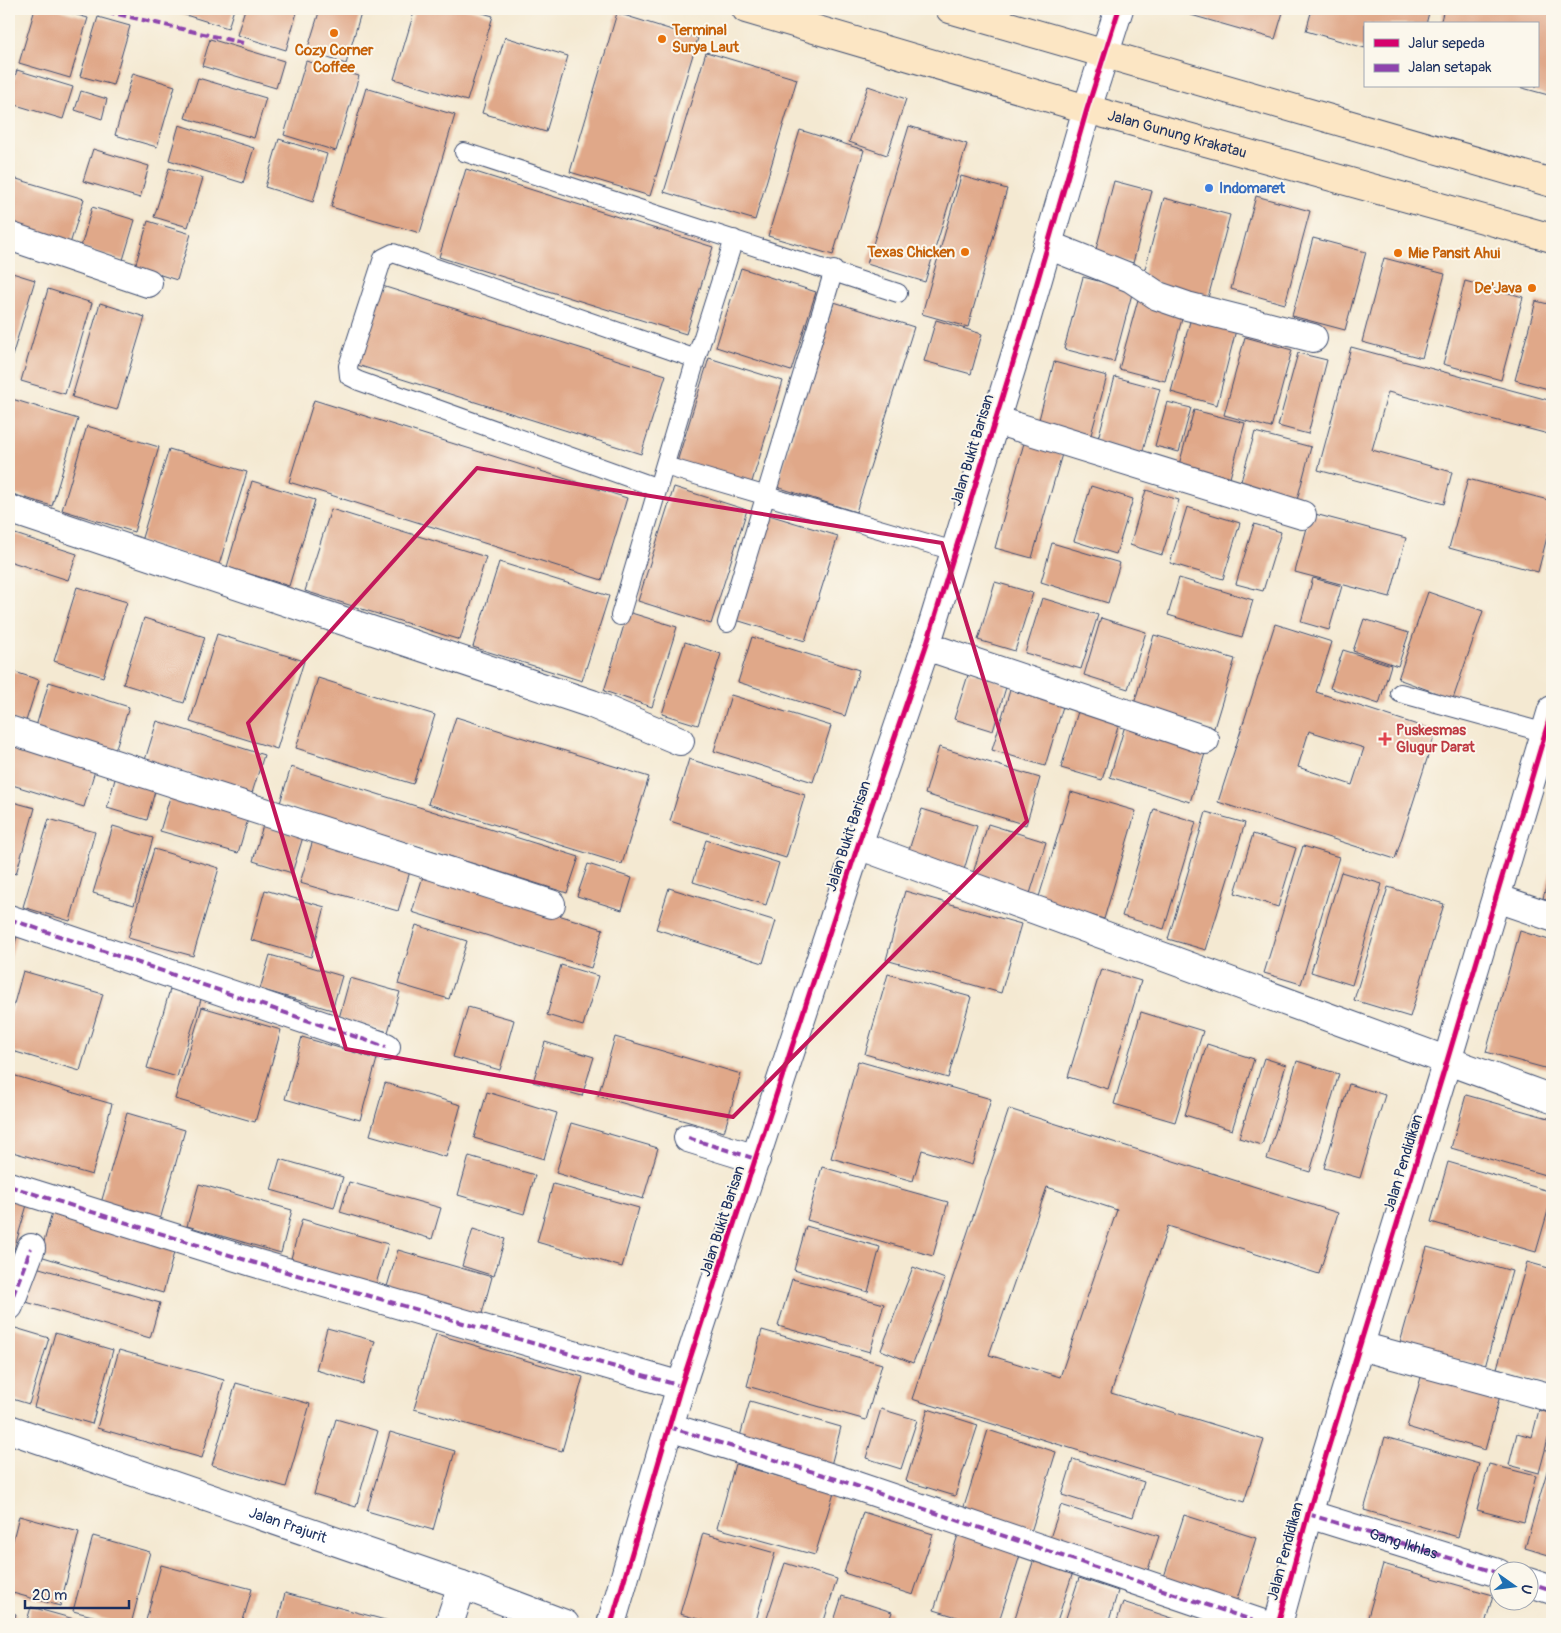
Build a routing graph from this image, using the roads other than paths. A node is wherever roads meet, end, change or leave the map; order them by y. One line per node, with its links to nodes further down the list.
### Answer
1 (746, 9): 5 (main road, Jalan Gunung Krakatau)
2 (950, 9): 4 (main road)
3 (1119, 9): 4 (street, Jalan Bukit Barisan)
4 (1104, 53): 5 (street, Jalan Bukit Barisan); 7 (main road)
5 (1087, 109): 9 (main road, Jalan Gunung Krakatau); 11 (street, Jalan Bukit Barisan)
6 (464, 152): 10 (lane)
7 (1552, 183)
8 (9, 236): 13 (street)
9 (1552, 238)
10 (734, 239): 12 (lane); 16 (lane)
11 (1048, 245): 15 (street); 17 (street, Jalan Bukit Barisan)
12 (834, 270): 14 (lane); 20 (lane)
13 (148, 283)
14 (898, 292)
15 (1313, 338)
16 (696, 359): 18 (lane); 19 (lane)
17 (995, 420): 22 (street); 23 (street, Jalan Bukit Barisan)
18 (665, 466): 19 (lane); 20 (lane)
19 (658, 488): 24 (lane)
20 (765, 496): 23 (lane); 25 (lane)
21 (9, 509): 31 (street)
22 (1302, 515)
23 (954, 551): 26 (street, Jalan Bukit Barisan)
24 (620, 616)
25 (727, 623)
26 (926, 646): 30 (street); 32 (street, Jalan Bukit Barisan)
27 (1400, 693): 28 (lane)
28 (1549, 721): 33 (street, Jalan Pendidikan)
29 (9, 730): 34 (street)
30 (1205, 740)
31 (680, 741)
32 (858, 844): 38 (street); 41 (street, Jalan Bukit Barisan)
33 (1496, 898): 35 (street); 38 (street, Jalan Pendidikan)
34 (551, 904)
35 (1552, 917)
36 (9, 920): 37 (street)
37 (386, 1047)
38 (1447, 1061): 39 (street); 45 (street, Jalan Pendidikan)
39 (1552, 1098)
40 (688, 1138): 41 (street)
41 (756, 1159): 46 (street, Jalan Bukit Barisan)
42 (9, 1186): 46 (street)
43 (31, 1248): 44 (street)
44 (9, 1306)
45 (1360, 1346): 47 (street); 50 (street, Jalan Pendidikan)
46 (680, 1386): 48 (street, Jalan Bukit Barisan)
47 (1552, 1398)
48 (668, 1427): 57 (street, Jalan Bukit Barisan); 58 (street)
49 (9, 1429): 52 (street, Jalan Prajurit)
50 (1308, 1514): 51 (street, Gang Ikhlas); 59 (street, Jalan Pendidikan)
51 (1488, 1570)
52 (462, 1585): 55 (street); 56 (street, Jalan Prajurit)
53 (1538, 1585): 54 (street)
54 (1552, 1590)
55 (449, 1624)
56 (564, 1624)
57 (611, 1624)
58 (1263, 1624)
59 (1278, 1624)

